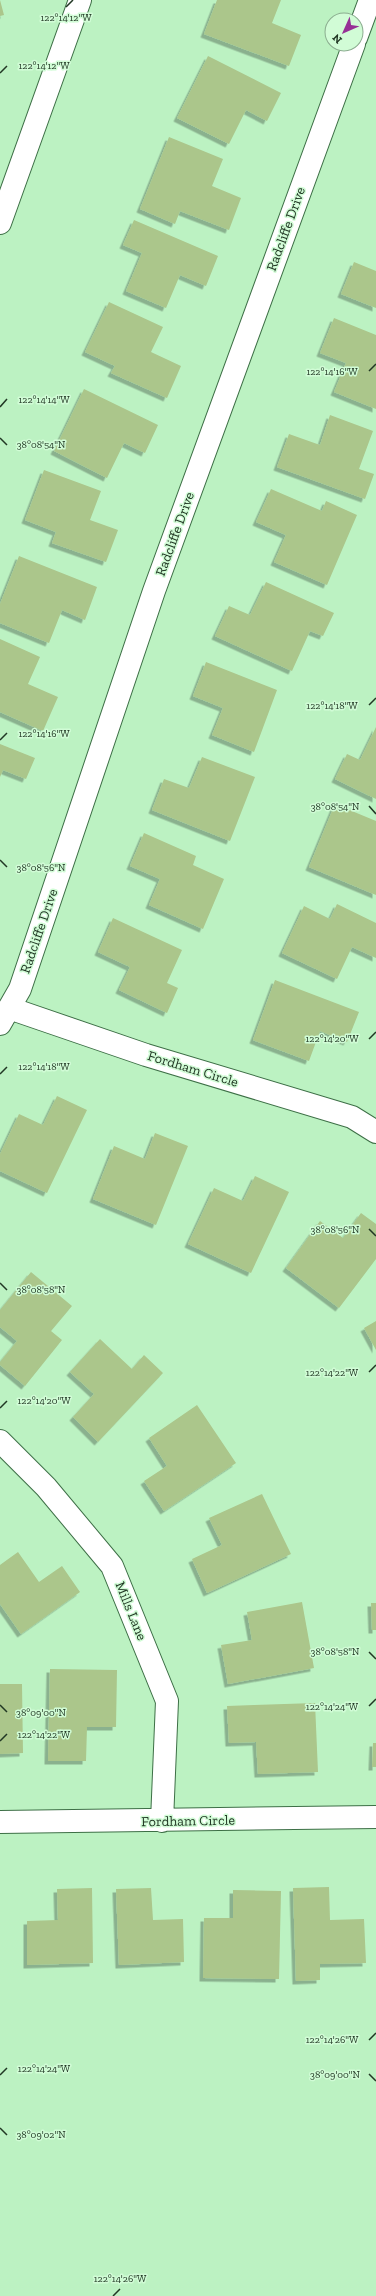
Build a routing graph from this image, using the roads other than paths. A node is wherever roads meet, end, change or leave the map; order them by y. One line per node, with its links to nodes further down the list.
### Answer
1 (80, 0): 5 (street)
2 (370, 0): 3 (street)
3 (364, 16)
4 (351, 52): 6 (street, Radcliffe Drive)
5 (0, 223)
6 (4, 1016): 7 (street, Fordham Circle)
7 (374, 1124)
8 (0, 1441): 10 (street, Mills Lane)
9 (376, 1817): 10 (street, Fordham Circle)
10 (162, 1821): 11 (street, Fordham Circle)
11 (0, 1822)

